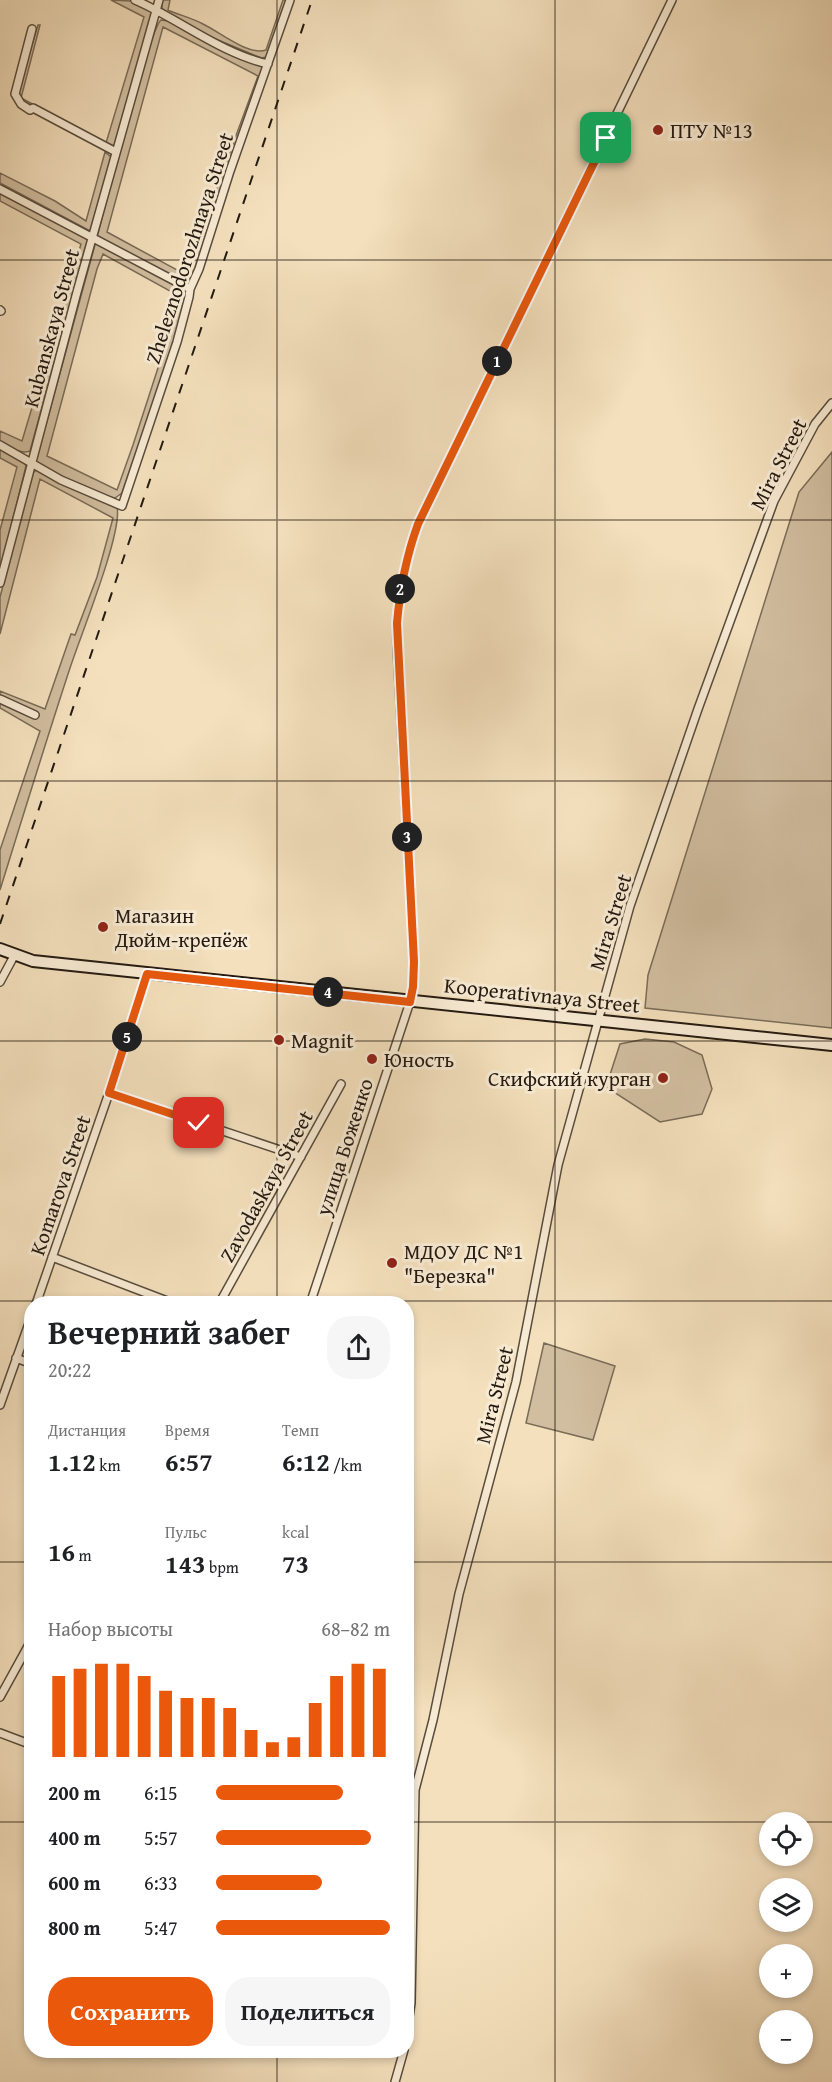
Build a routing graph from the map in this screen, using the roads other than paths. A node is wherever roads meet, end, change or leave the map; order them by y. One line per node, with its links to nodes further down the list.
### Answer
1 (135, 0): 5 (street)
2 (159, 0): 5 (street, Kubanskaya Street)
3 (290, 0): 7 (street, Zheleznodorozhnaya Street)
4 (672, 0): 22 (street, улица Боженко)
5 (157, 10): 7 (street); 8 (street, Kubanskaya Street)
6 (33, 29): 8 (street)
7 (268, 64): 11 (street, Zheleznodorozhnaya Street)
8 (116, 152): 10 (street, Kubanskaya Street)
9 (0, 189): 10 (street)
10 (93, 238): 11 (street); 14 (street, Kubanskaya Street)
11 (190, 289): 14 (street, Zheleznodorozhnaya Street)
12 (832, 403): 23 (street, Mira Street)
13 (0, 445): 14 (street)
14 (32, 464): 15 (street, Kubanskaya Street)
15 (0, 583)
16 (0, 699): 17 (street)
17 (35, 715)
18 (0, 949): 19 (street, Kooperativnaya Street)
19 (14, 956): 20 (street, Kooperativnaya Street); 21 (street)
20 (147, 974): 22 (street, Kooperativnaya Street); 26 (street, Komarova Street)
21 (0, 982)
22 (410, 1002): 23 (street, Kooperativnaya Street); 32 (street, улица Боженко)
23 (597, 1021): 24 (street, Kooperativnaya Street); 41 (street, Mira Street)
24 (832, 1045)
25 (341, 1084): 27 (street, Zavodaskaya Street)
26 (109, 1093): 27 (street); 28 (street, Komarova Street)
27 (301, 1157): 31 (street, Zavodaskaya Street)
28 (52, 1257): 29 (street, Komarova Street); 30 (street)
29 (39, 1296)
30 (153, 1296)
31 (223, 1296)
32 (313, 1296)
33 (24, 1336): 34 (street)
34 (16, 1358): 35 (street); 36 (street)
35 (24, 1362)
36 (0, 1405)
37 (24, 1654): 38 (street)
38 (0, 1697)
39 (0, 1733): 40 (street)
40 (24, 1742)
41 (414, 1850)
42 (402, 2058): 43 (street)
43 (395, 2082)

